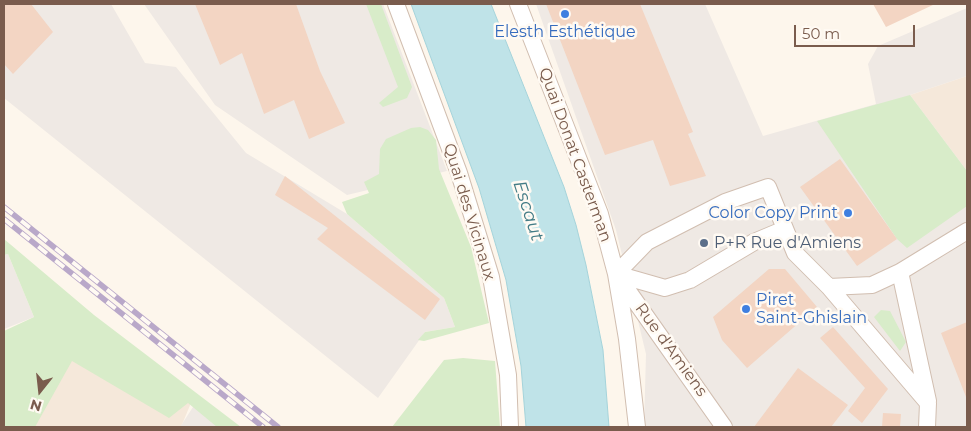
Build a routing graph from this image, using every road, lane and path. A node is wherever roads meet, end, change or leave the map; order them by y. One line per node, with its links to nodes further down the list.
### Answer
1 (396, 4): 9 (street, Quai des Vicinaux)
2 (518, 4): 6 (street, Quai Donat Casterman)
3 (785, 229): 6 (street, Rue d'Amiens); 6 (street); 7 (street)
4 (967, 231): 5 (street)
5 (900, 272): 7 (street); 8 (street)
6 (616, 274): 10 (street, Quai Donat Casterman); 11 (street, Rue d'Amiens)
7 (829, 287): 8 (street)
8 (928, 404): 12 (street)
9 (510, 427)
10 (636, 427)
11 (724, 427)
12 (926, 427)

